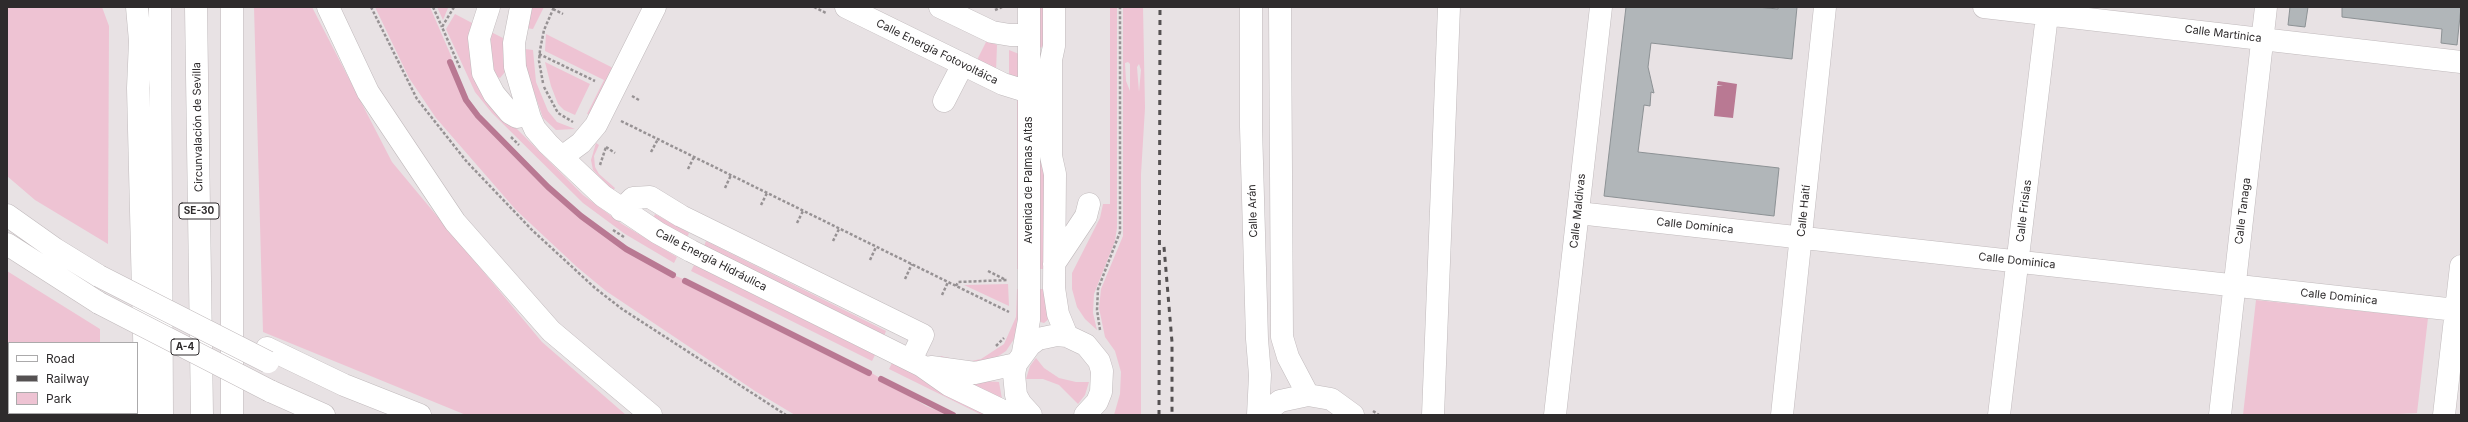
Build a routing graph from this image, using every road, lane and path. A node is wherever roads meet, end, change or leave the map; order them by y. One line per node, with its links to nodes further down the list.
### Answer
1 (125, 7): 37 (main road)
2 (137, 7): 37 (main road)
3 (160, 7): 99 (main road)
4 (196, 7): 100 (main road, Circunvalación de Sevilla / SE-30)
5 (232, 7): 36 (main road)
6 (328, 7): 106 (main road)
7 (371, 7): 107 (path)
8 (433, 7): 29 (path)
9 (454, 7): 27 (path)
10 (489, 7): 43 (main road)
11 (520, 7): 43 (main road, Calle Energía Hidráulica)
12 (654, 7): 50 (main road)
13 (846, 7): 35 (main road, Calle Energía Fotovoltáica)
14 (940, 7): 30 (main road)
15 (1029, 7): 30 (main road, Avenida de Palmas Altas)
16 (1054, 7): 33 (main road, Avenida de Palmas Altas)
17 (1120, 7): 88 (path)
18 (1251, 7): 110 (main road, Calle Arán)
19 (1280, 7): 96 (main road)
20 (1449, 7): 113 (main road)
21 (1601, 7): 61 (main road, Calle Maldivas)
22 (1825, 7): 65 (main road, Calle Haití)
23 (1984, 7): 26 (main road, Calle Martinica)
24 (2266, 7): 31 (main road, Calle Tanaga)
25 (553, 8): 28 (path); 32 (path)
26 (2048, 11): 31 (main road, Calle Martinica); 71 (main road, Calle Frisias)
27 (451, 12)
28 (564, 14)
29 (442, 27)
30 (1025, 39): 33 (main road); 39 (main road, Avenida de Palmas Altas)
31 (2262, 39): 34 (main road, Calle Martinica); 82 (main road, Calle Tanaga)
32 (539, 54): 38 (path); 45 (path)
33 (1051, 60): 73 (main road, Avenida de Palmas Altas)
34 (2461, 62)
35 (962, 64): 39 (main road, Calle Energía Fotovoltáica); 42 (main road)
36 (233, 79): 101 (main road); 102 (main road)
37 (138, 88): 68 (main road)
38 (594, 88)
39 (1029, 92): 94 (main road, Avenida de Palmas Altas)
40 (636, 98): 41 (path)
41 (639, 100)
42 (944, 101)
43 (529, 115): 50 (main road, Calle Energía Hidráulica)
44 (617, 120): 46 (path)
45 (572, 121)
46 (658, 139): 48 (path); 51 (path)
47 (606, 146): 49 (path)
48 (651, 152)
49 (615, 153)
50 (562, 157): 59 (main road, Calle Energía Hidráulica)
51 (694, 157): 52 (path); 53 (path)
52 (688, 169)
53 (731, 175): 54 (path); 55 (path)
54 (725, 188)
55 (767, 193): 58 (path); 60 (path)
56 (7, 203): 75 (main road)
57 (1089, 204): 73 (main road)
58 (761, 205)
59 (621, 210): 95 (main road, Calle Energía Hidráulica); 95 (main road)
60 (803, 211): 63 (path); 64 (path)
61 (1578, 212): 65 (main road, Calle Dominica); 114 (main road, Calle Maldivas)
62 (7, 215): 75 (main road)
63 (797, 223)
64 (839, 229): 66 (path); 69 (path)
65 (1801, 237): 71 (main road, Calle Dominica); 115 (main road, Calle Haití)
66 (833, 241)
67 (7, 244): 103 (main road, A-4, bridge)
68 (140, 247): 91 (main road); 98 (main road)
69 (876, 247): 70 (path); 72 (path)
70 (870, 260)
71 (2018, 261): 82 (main road, Calle Dominica); 116 (main road, Calle Frisias)
72 (912, 264): 78 (path); 80 (path)
73 (1054, 264): 90 (main road, Avenida de Palmas Altas)
74 (2461, 266): 85 (main road)
75 (99, 269): 93 (main road)
76 (988, 271): 79 (path)
77 (1013, 278): 79 (path)
78 (905, 279)
79 (1006, 280): 81 (path)
80 (948, 282): 81 (path); 83 (path)
81 (956, 286): 86 (path)
82 (2234, 286): 85 (main road, Calle Dominica); 117 (main road, Calle Tanaga)
83 (942, 295)
84 (1012, 306): 86 (path)
85 (2456, 310): 118 (main road)
86 (1011, 313): 87 (path)
87 (1011, 319)
88 (1099, 335)
89 (1005, 336): 92 (path)
90 (1067, 336): 94 (main road); 97 (main road)
91 (131, 342)
92 (991, 350)
93 (268, 355): 104 (main road); 105 (main road)
94 (1019, 358): 95 (main road, Calle Energía Hidráulica); 109 (main road, Avenida de Palmas Altas)
95 (916, 363): 108 (main road, Calle Energía Hidráulica)
96 (1308, 395): 111 (main road); 112 (main road)
97 (1093, 411)
98 (146, 415)
99 (162, 415)
100 (202, 415)
101 (232, 415)
102 (247, 415)
103 (324, 415)
104 (390, 415)
105 (420, 415)
106 (651, 415)
107 (786, 415)
108 (1022, 415)
109 (1031, 415)
110 (1258, 415)
111 (1262, 415)
112 (1353, 415)
113 (1433, 415)
114 (1555, 415)
115 (1782, 415)
116 (1999, 415)
117 (2220, 415)
118 (2444, 415)

